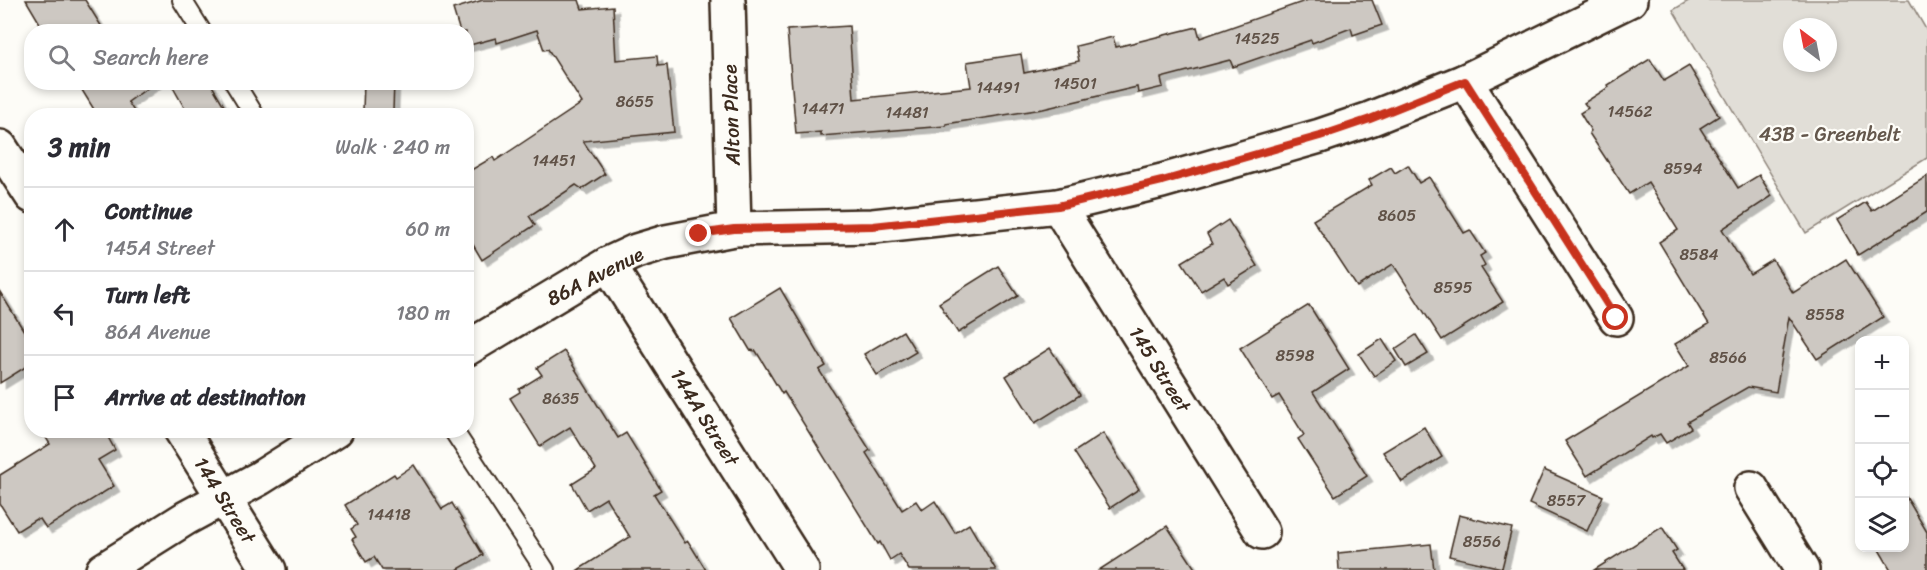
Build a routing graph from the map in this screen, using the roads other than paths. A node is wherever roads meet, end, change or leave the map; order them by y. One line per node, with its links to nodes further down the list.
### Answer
1 (182, 0): 4 (lane)
2 (728, 0): 11 (street, Alton Place)
3 (1630, 0): 5 (street, 86A Avenue)
4 (197, 24)
5 (1465, 81): 10 (street, 86A Avenue); 13 (street)
6 (239, 90): 7 (lane)
7 (250, 108)
8 (0, 147): 9 (street)
9 (24, 184)
10 (1058, 206): 11 (street, 86A Avenue); 20 (street, 145 Street)
11 (734, 229): 12 (street, 86A Avenue)
12 (608, 264): 14 (street, 86A Avenue); 24 (street, 144A Street)
13 (1616, 318)
14 (474, 344)
15 (186, 438): 19 (street, 144 Street)
16 (323, 438): 19 (street)
17 (458, 438): 23 (lane)
18 (1751, 488): 25 (street)
19 (223, 498): 21 (street); 22 (street, 144 Street)
20 (1262, 532)
21 (103, 570)
22 (269, 570)
23 (544, 570)
24 (802, 570)
25 (1802, 570)

